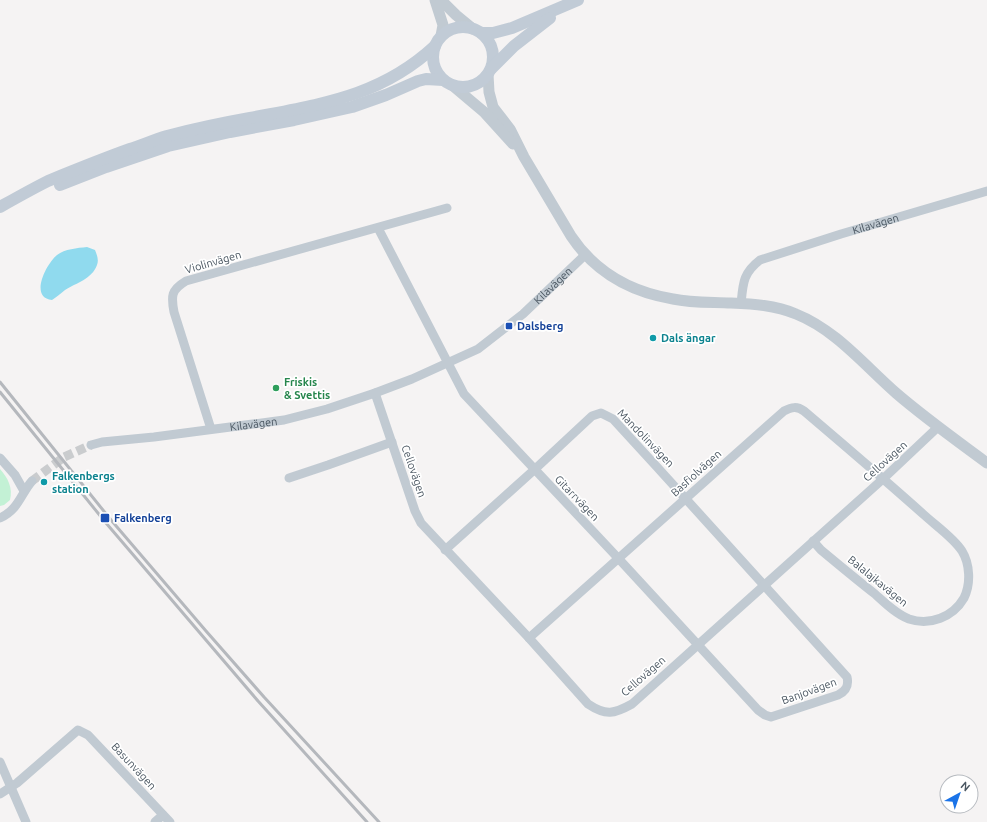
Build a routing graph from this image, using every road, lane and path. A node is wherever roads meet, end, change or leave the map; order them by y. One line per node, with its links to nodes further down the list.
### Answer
1 (435, 0): 5 (street)
2 (441, 0): 4 (street)
3 (573, 2): 4 (main road); 6 (main road)
4 (477, 31): 5 (main road); 6 (main road)
5 (438, 41): 7 (main road); 10 (main road)
6 (490, 72): 7 (main road); 8 (street)
7 (447, 82): 8 (street); 12 (main road)
8 (524, 157): 14 (street)
9 (987, 191): 15 (street, Kilavägen)
10 (0, 207)
11 (447, 208): 13 (street, Violinvägen)
12 (0, 216)
13 (378, 228): 16 (street); 19 (street, Violinvägen)
14 (586, 255): 15 (street); 16 (street, Kilavägen)
15 (741, 304): 18 (street)
16 (447, 364): 17 (street, Kilavägen); 24 (street, Gitarrvägen)
17 (375, 393): 19 (street, Kilavägen); 20 (street, Cellovägen)
18 (938, 427): 23 (street); 26 (street, Cellovägen)
19 (211, 429): 21 (street, Kilavägen)
20 (392, 442): 25 (street); 32 (street, Cellovägen)
21 (91, 445)
22 (0, 458): 28 (street)
23 (987, 463)
24 (534, 470): 29 (street, Mandolinvägen); 32 (street, Mandolinvägen); 33 (street, Gitarrvägen)
25 (289, 478)
26 (884, 478): 29 (street, Basfiolvägen); 31 (street, Cellovägen); 31 (street, Balalajkavägen)
27 (32, 481): 28 (street)
28 (24, 492): 30 (street)
29 (685, 498): 33 (street, Basfiolvägen); 34 (street, Mandolinvägen)
30 (0, 518)
31 (813, 541): 34 (street, Cellovägen)
32 (445, 550): 35 (street, Cellovägen)
33 (618, 558): 35 (street, Basfiolvägen); 36 (street, Gitarrvägen)
34 (764, 585): 36 (street, Cellovägen); 36 (street, Banjovägen)
35 (529, 638): 36 (street, Cellovägen)
36 (697, 644)
37 (0, 762): 38 (street)
38 (11, 788): 39 (street); 40 (street, Basunvägen); 41 (street)
39 (0, 794)
40 (167, 818): 42 (street)
41 (26, 822)
42 (155, 822)

